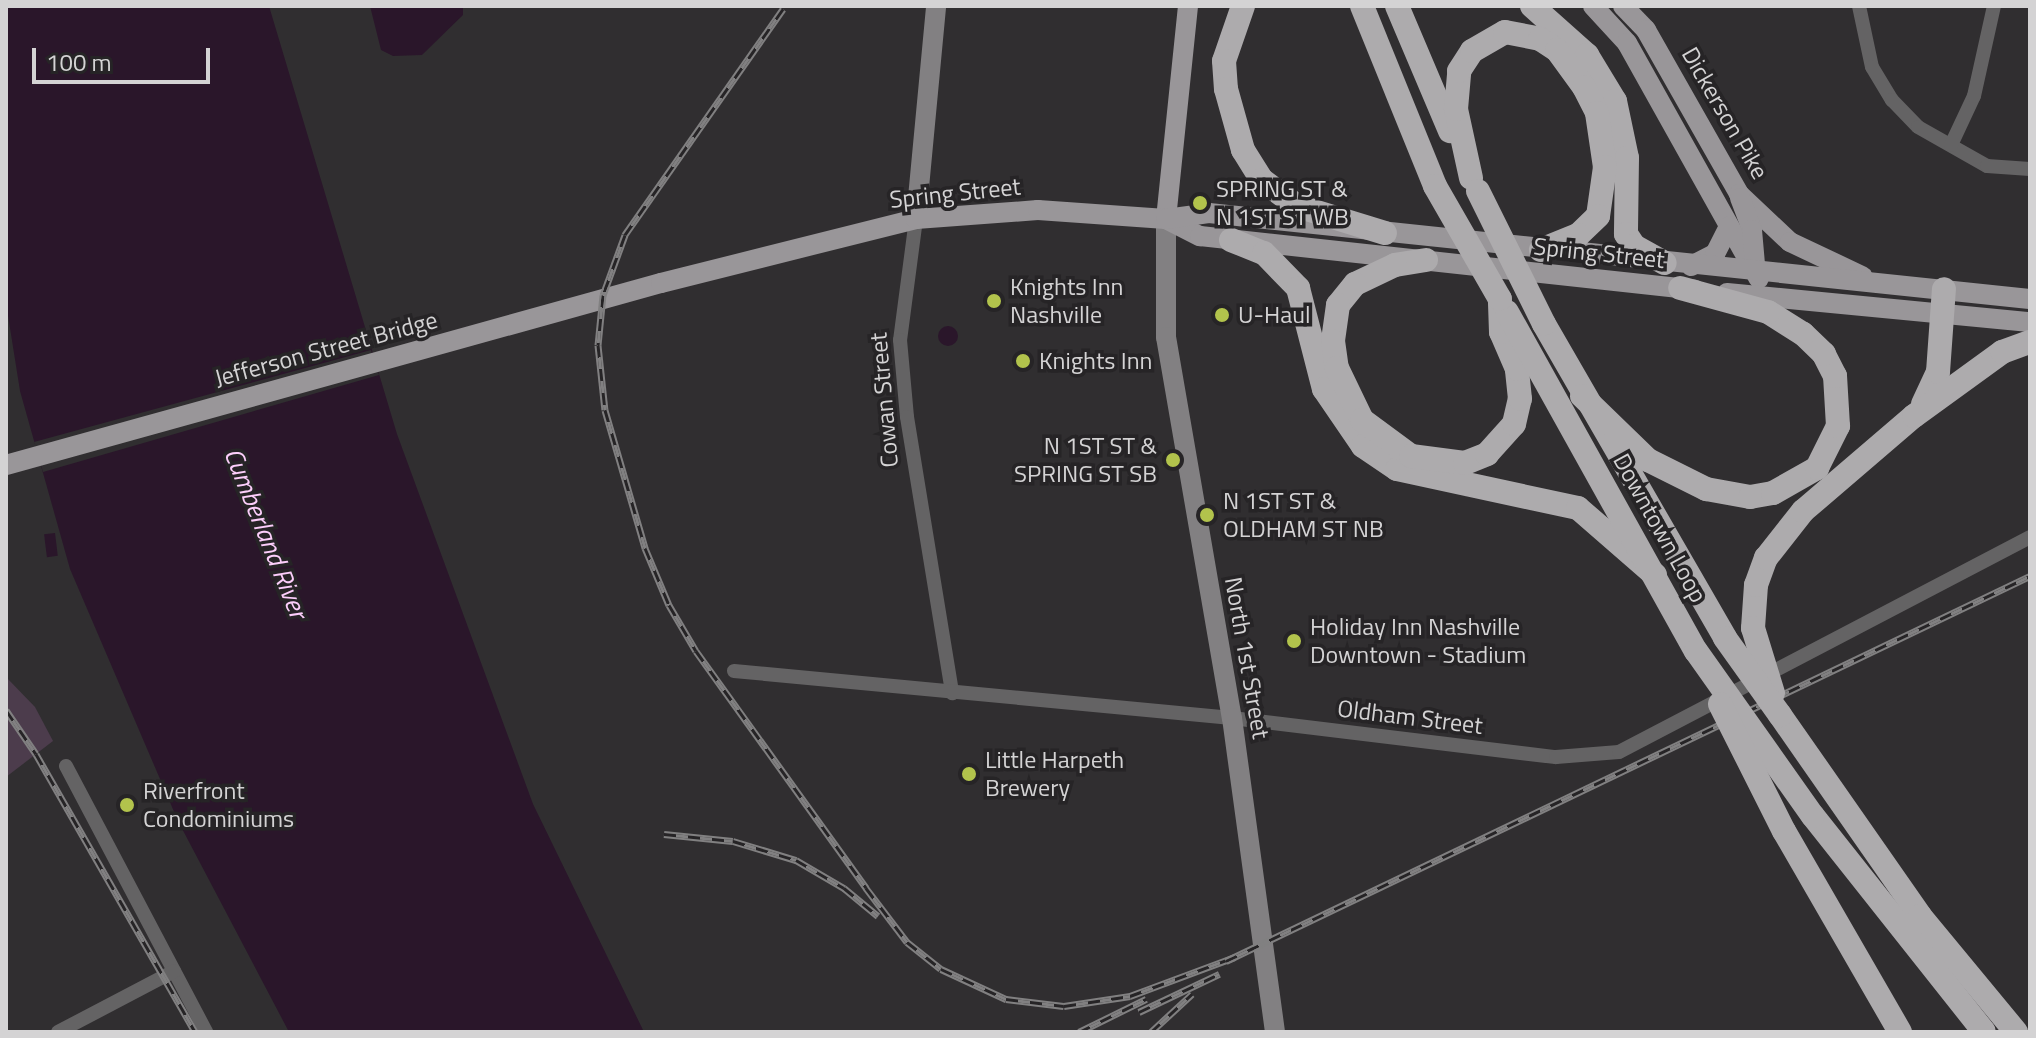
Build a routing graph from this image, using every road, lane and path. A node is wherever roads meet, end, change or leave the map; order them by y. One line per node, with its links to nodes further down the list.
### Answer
1 (936, 6): 17 (street, Cowan Street)
2 (1188, 6): 18 (main road, North 1st Street)
3 (1243, 6): 20 (highway)
4 (1342, 6): 12 (highway)
5 (1362, 6): 12 (highway, Downtown Loop)
6 (1397, 6): 15 (highway, Downtown Loop)
7 (1532, 6): 24 (highway)
8 (1593, 6): 19 (main road, Dickerson Pike)
9 (1623, 6): 16 (main road, Dickerson Pike)
10 (1859, 6): 13 (street)
11 (1994, 6): 13 (street)
12 (1396, 93): 32 (highway, Downtown Loop, bridge)
13 (1951, 145): 14 (street)
14 (2030, 169)
15 (1474, 185): 22 (highway); 37 (highway, Downtown Loop, bridge)
16 (1739, 194): 26 (main road); 28 (main road, Dickerson Pike)
17 (916, 219): 18 (main road, Spring Street); 27 (main road, Spring Street); 44 (street, Cowan Street)
18 (1166, 219): 20 (main road, Spring Street); 21 (main road, Spring Street); 46 (street, North 1st Street)
19 (1729, 226): 25 (main road); 26 (main road, Dickerson Pike)
20 (1385, 233): 22 (main road, Spring Street)
21 (1231, 240): 23 (main road, Spring Street); 41 (highway)
22 (1541, 250): 24 (main road, Spring Street)
23 (1426, 260): 29 (main road, Spring Street); 32 (highway)
24 (1665, 263): 25 (main road, Spring Street)
25 (1691, 266): 26 (main road, Spring Street)
26 (1755, 272): 28 (main road, Spring Street); 30 (main road); 31 (main road, Dickerson Pike)
27 (661, 283): 39 (main road, Jefferson Street Bridge)
28 (1875, 283): 34 (main road, Spring Street)
29 (1680, 288): 30 (main road, Spring Street); 37 (highway)
30 (1727, 293): 31 (main road, Spring Street)
31 (1768, 297): 34 (main road, Spring Street)
32 (1500, 299): 41 (highway, Downtown Loop)
33 (2030, 299): 34 (main road, Spring Street)
34 (1943, 301): 35 (main road, Spring Street); 38 (highway)
35 (2030, 322)
36 (2030, 342): 38 (highway)
37 (1582, 396): 45 (highway, Downtown Loop, bridge)
38 (1914, 416): 45 (highway, bridge)
39 (6, 465)
40 (2030, 537): 46 (street, Oldham Street)
41 (1655, 575): 42 (highway, Downtown Loop)
42 (1696, 651): 52 (highway, bridge); 53 (highway, Downtown Loop, bridge)
43 (734, 671): 44 (street, Oldham Street)
44 (952, 693): 46 (street, Oldham Street)
45 (1780, 715): 54 (highway, Downtown Loop)
46 (1232, 718): 51 (street, North 1st Street)
47 (66, 766): 48 (street)
48 (174, 971): 49 (street); 50 (street)
49 (58, 1032)
50 (206, 1032)
51 (1275, 1032)
52 (1900, 1032)
53 (1984, 1032)
54 (2016, 1032)

